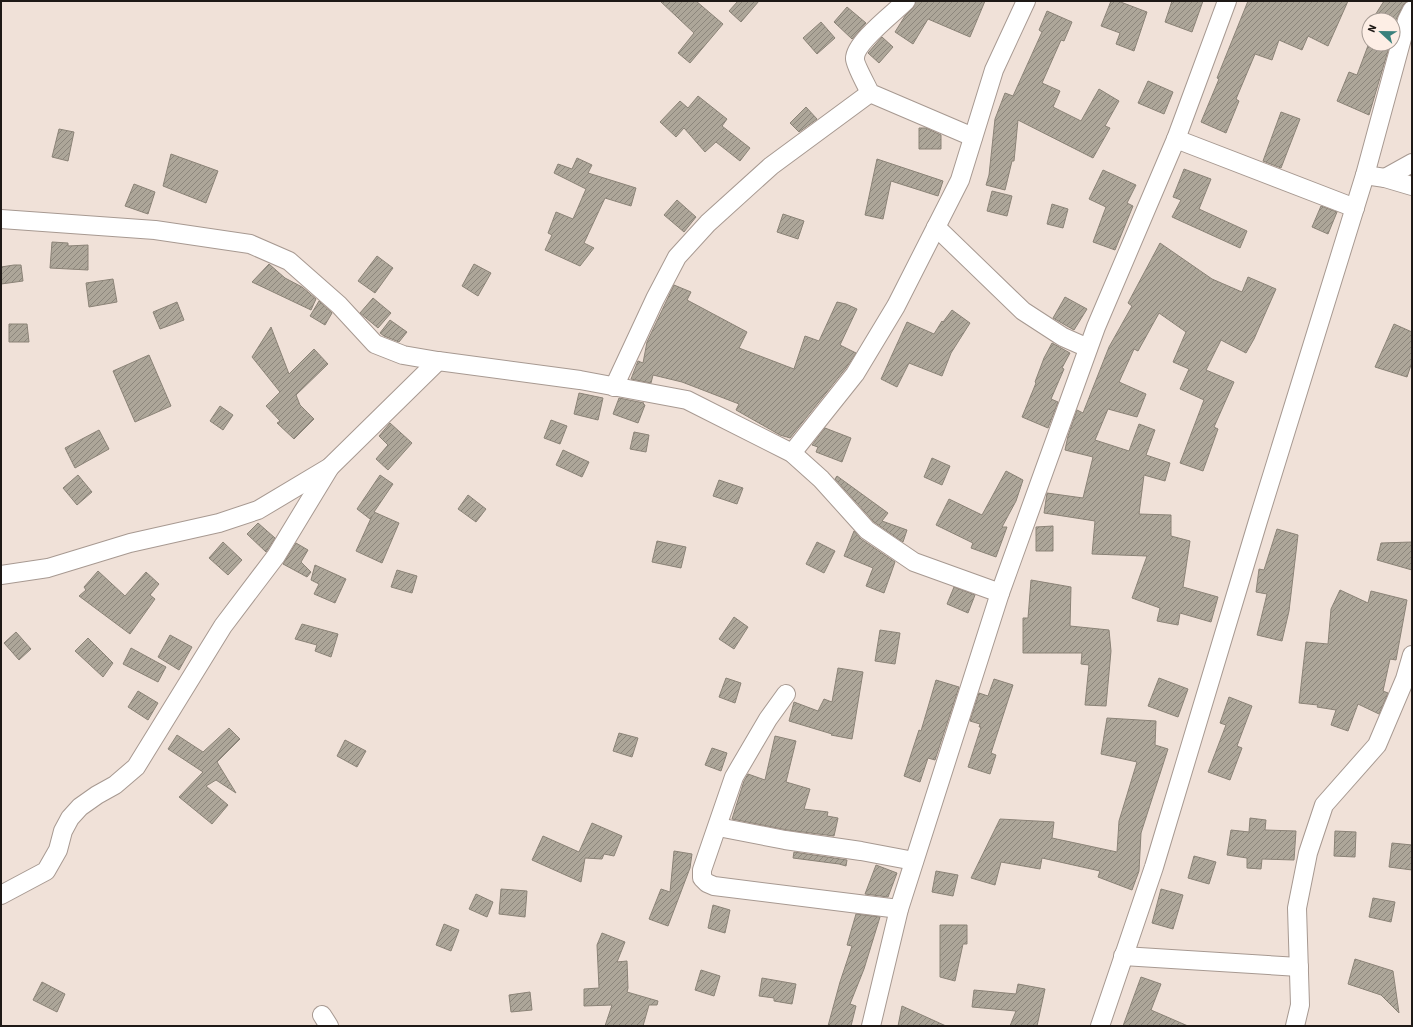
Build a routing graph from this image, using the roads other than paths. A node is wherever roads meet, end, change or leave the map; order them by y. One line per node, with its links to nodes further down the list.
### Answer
1 (906, 1): 5 (street)
2 (1026, 1): 6 (street)
3 (1227, 1): 7 (street)
4 (1412, 10): 9 (street)
5 (870, 93): 6 (street); 17 (street)
6 (973, 137): 14 (street)
7 (1176, 139): 12 (street); 15 (street)
8 (1412, 163): 10 (street)
9 (1365, 175): 10 (street); 12 (street)
10 (1386, 178): 11 (street)
11 (1412, 186)
12 (1355, 208): 28 (street)
13 (1, 219): 16 (street)
14 (936, 227): 15 (street); 18 (street)
15 (1088, 348): 21 (street)
16 (438, 361): 17 (street); 19 (street)
17 (614, 387): 18 (street)
18 (792, 453): 21 (street)
19 (330, 467): 20 (street); 26 (street)
20 (1, 575)
21 (1000, 593): 25 (street)
22 (1412, 655): 29 (street)
23 (786, 694): 24 (street)
24 (718, 827): 25 (street); 27 (street)
25 (914, 861): 27 (street)
26 (1, 895)
27 (899, 909): 30 (street)
28 (1123, 956): 29 (street); 31 (street)
29 (1299, 967): 32 (street)
30 (871, 1026)
31 (1100, 1026)
32 (1294, 1026)

